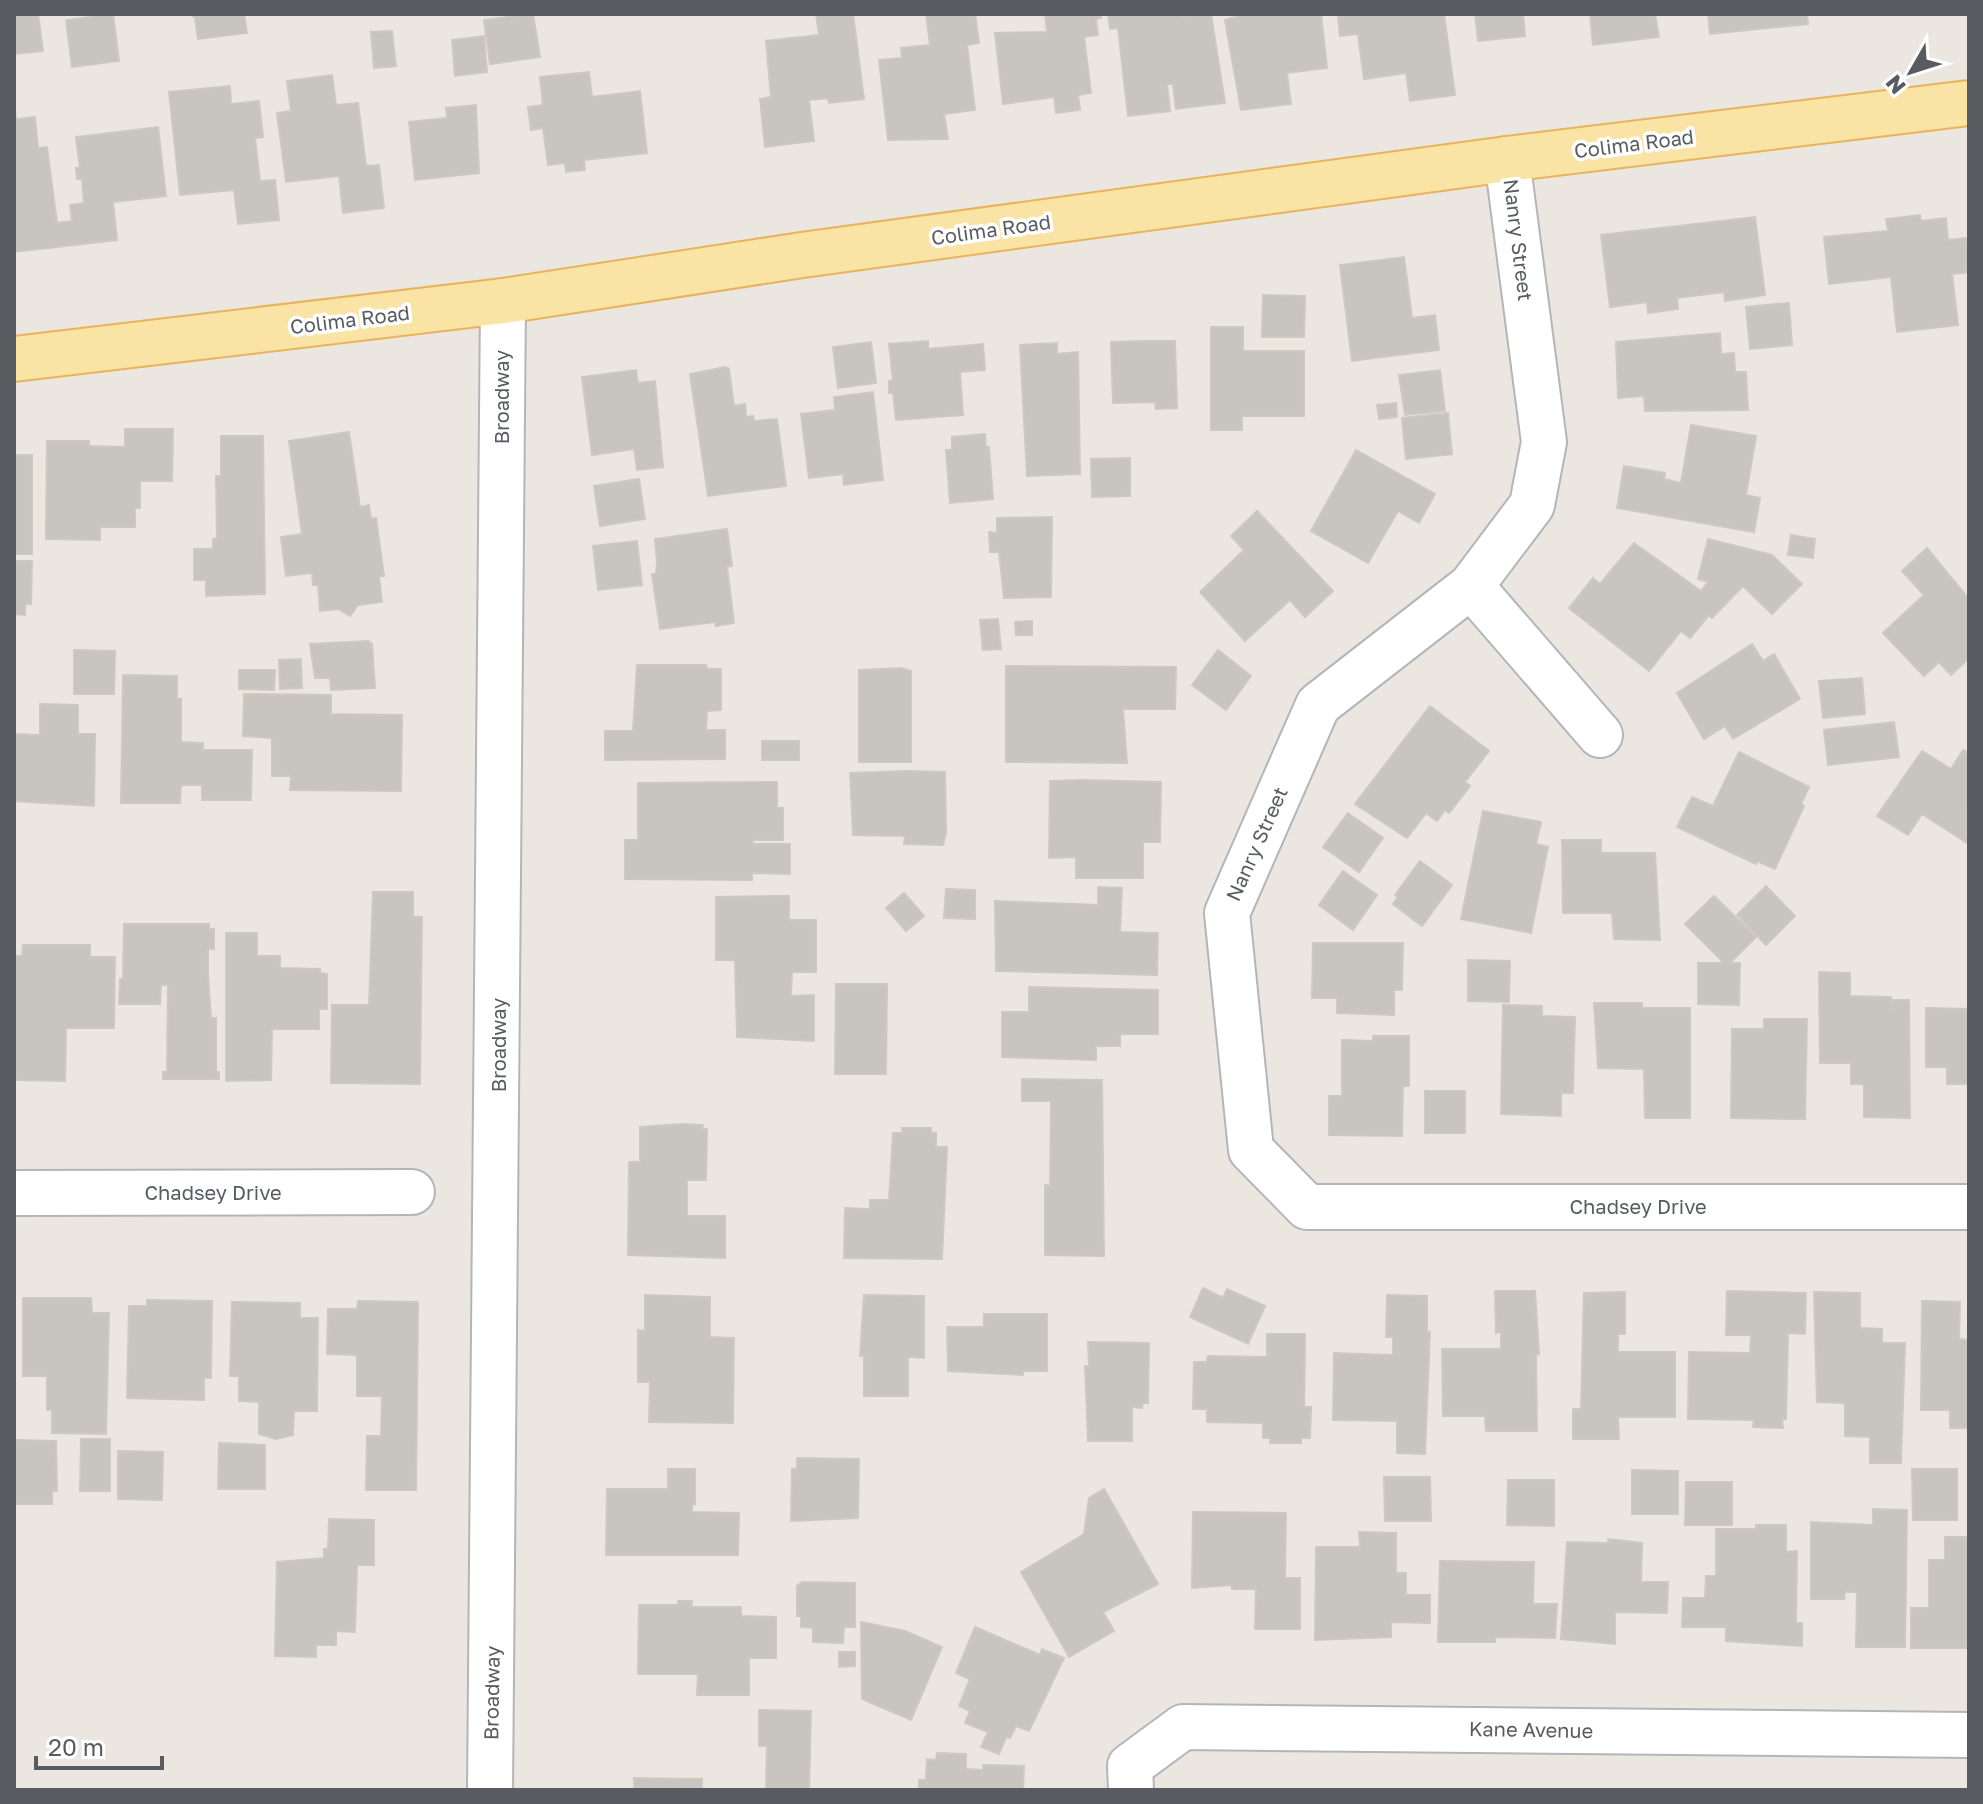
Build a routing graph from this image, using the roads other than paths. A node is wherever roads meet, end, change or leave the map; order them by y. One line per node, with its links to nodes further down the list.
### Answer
1 (1969, 103): 2 (main road, Colima Road)
2 (1507, 159): 3 (main road, Colima Road); 5 (street, Nanry Street)
3 (503, 301): 4 (main road, Colima Road); 12 (street, Broadway)
4 (14, 359)
5 (1471, 586): 6 (street); 9 (street, Nanry Street)
6 (1600, 735)
7 (412, 1192): 8 (street, Chadsey Drive)
8 (14, 1193)
9 (1307, 1207): 10 (street, Chadsey Drive)
10 (1969, 1207)
11 (1969, 1735): 13 (street, Kane Avenue)
12 (490, 1790)
13 (1131, 1790)

